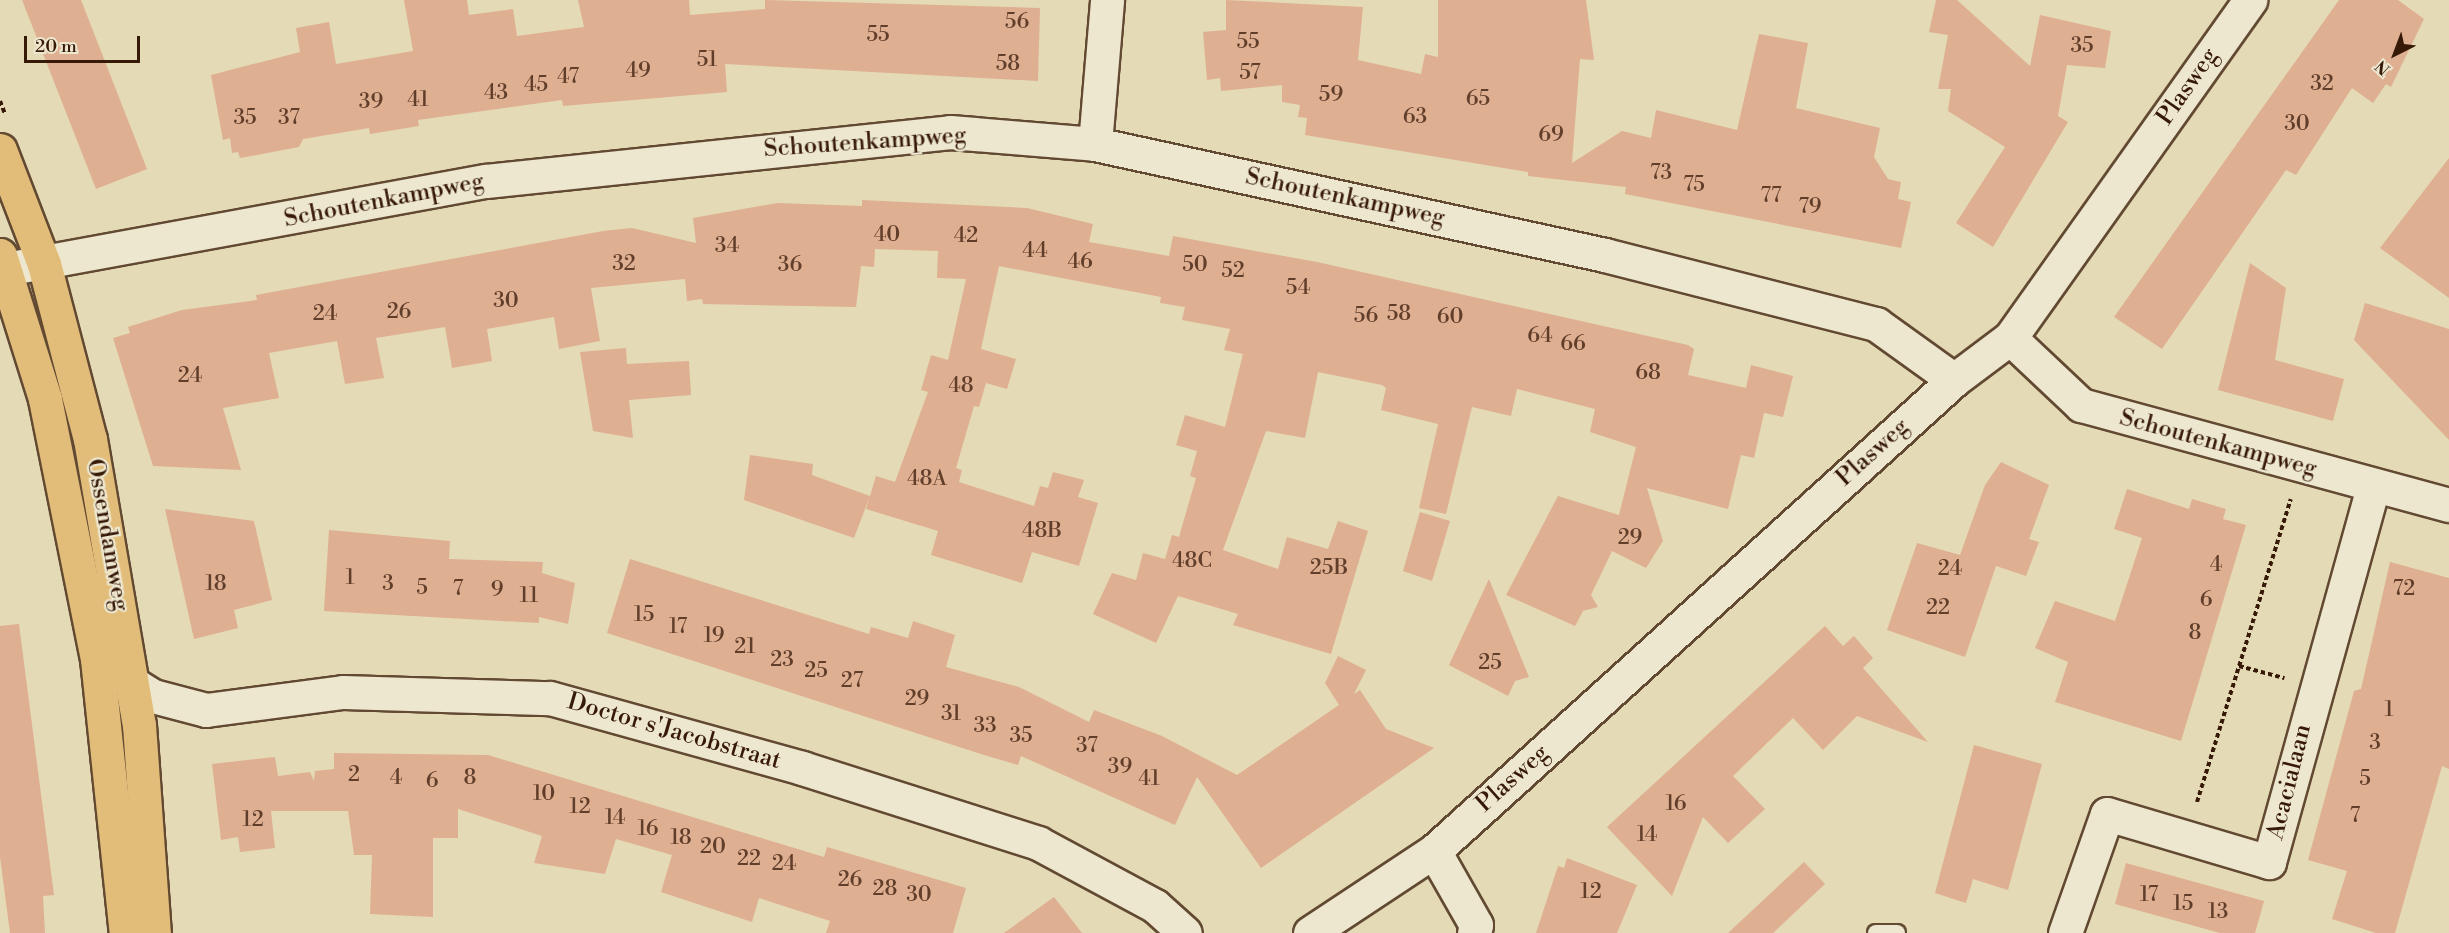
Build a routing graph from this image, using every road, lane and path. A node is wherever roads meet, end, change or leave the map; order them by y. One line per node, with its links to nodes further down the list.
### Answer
1 (1107, 0): 3 (street)
2 (2250, 0): 7 (street, Plasweg)
3 (1095, 144): 6 (street, Schoutenkampweg); 8 (street, Schoutenkampweg)
4 (0, 150): 6 (main road, Ossendamweg)
5 (2, 264): 6 (street, Schoutenkampweg); 17 (main road, Ossendamweg)
6 (44, 264): 13 (main road, Ossendamweg)
7 (2010, 338): 8 (street, Plasweg); 9 (street, Schoutenkampweg)
8 (1954, 380): 16 (street, Plasweg)
9 (2301, 465): 10 (street, Schoutenkampweg); 12 (path)
10 (2373, 488): 11 (street, Schoutenkampweg); 14 (street, Acacialaan)
11 (2449, 506)
12 (2239, 666): 14 (path); 15 (path)
13 (132, 682): 18 (main road, Ossendamweg); 19 (street, Doctor s'Jacobstraat)
14 (2314, 686): 15 (street, Acacialaan)
15 (2186, 837): 24 (street, Acacialaan)
16 (1434, 851): 20 (street, Plasweg); 21 (street)
17 (126, 933)
18 (154, 933)
19 (1185, 933)
20 (1310, 933)
21 (1474, 933)
22 (1876, 933): 23 (lane)
23 (1898, 933)
24 (2065, 933)

